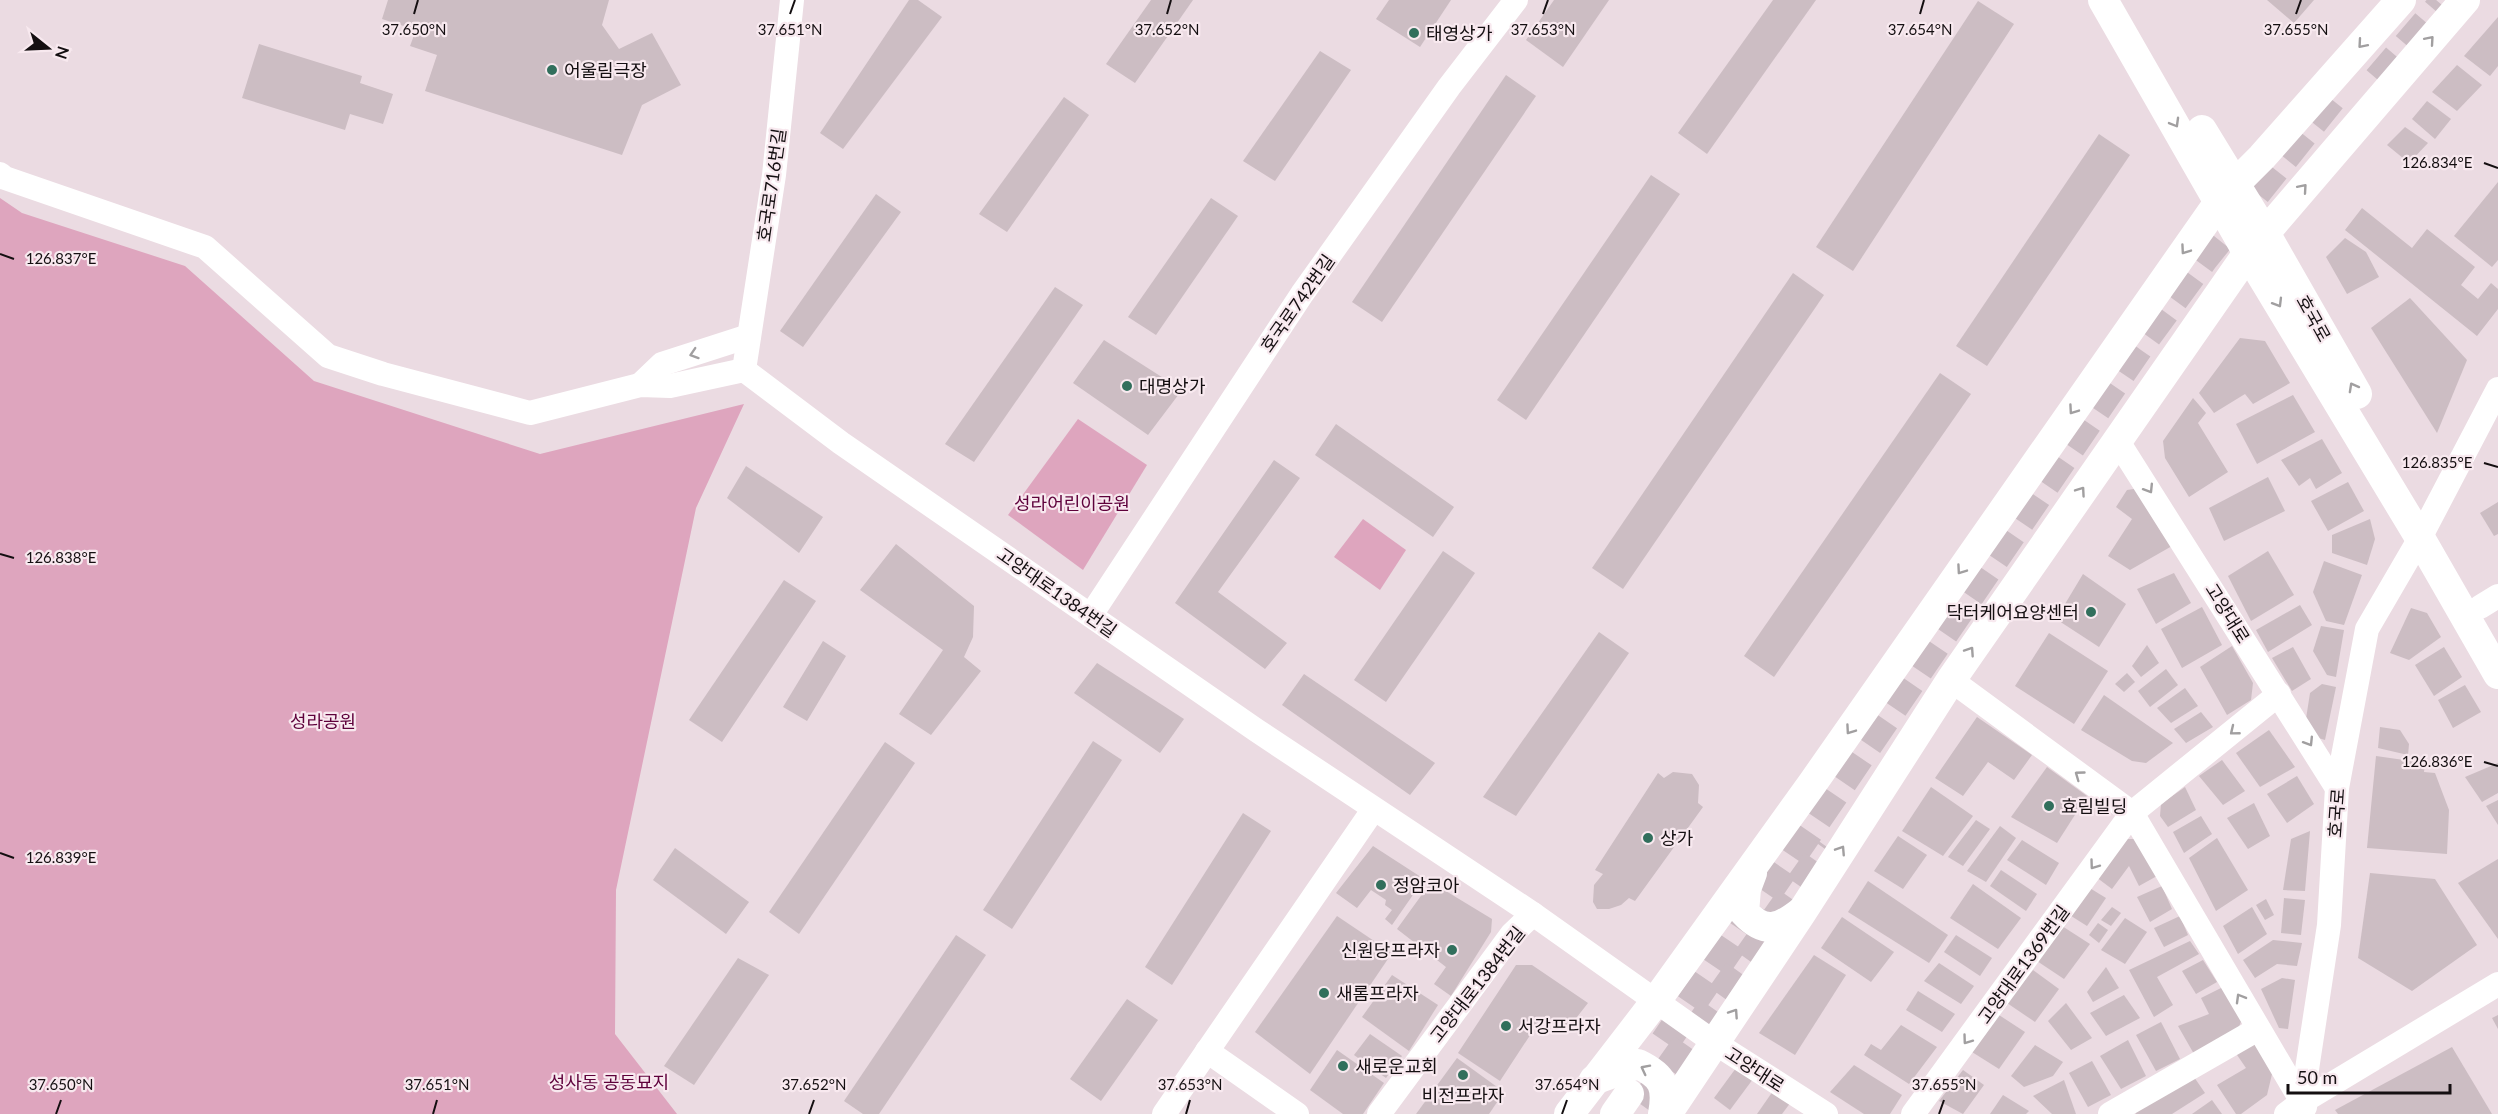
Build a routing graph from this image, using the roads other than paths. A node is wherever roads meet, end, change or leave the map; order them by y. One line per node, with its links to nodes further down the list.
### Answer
1 (792, 0): 12 (street, 호국로716번길)
2 (1515, 0): 19 (street, 호국로742번길)
3 (2103, 0): 7 (main road, 호국로)
4 (2127, 0): 8 (main road, 호국로)
5 (2401, 0): 10 (main road, one-way to 10)
6 (2465, 0): 11 (main road, one-way to 6)
7 (2141, 65): 8 (main road); 10 (main road, 호국로, one-way to 10)
8 (2173, 79): 10 (main road, 호국로)
9 (0, 174): 14 (street)
10 (2227, 193): 11 (main road, 호국로); 27 (main road, one-way to 27)
11 (2257, 243): 16 (main road); 17 (main road, 호국로)
12 (749, 336): 13 (street, 호국로716번길); 14 (street, one-way to 14)
13 (744, 370): 14 (street); 19 (street, 고양대로1384번길)
14 (640, 385)
15 (2498, 389): 17 (street)
16 (2117, 440): 22 (main road, one-way to 16); 23 (street, 고양대로, one-way to 23)
17 (2424, 530): 18 (main road, 호국로); 21 (main road, 호국로); 24 (street, 호국로)
18 (2489, 601): 20 (main road, 호국로)
19 (1091, 615): 25 (street, 고양대로1384번길)
20 (2498, 638)
21 (2498, 674)
22 (1951, 680): 26 (street, one-way to 22); 28 (main road, one-way to 22)
23 (2279, 694): 24 (street, 고양대로, one-way to 24); 26 (street, 고양대로1369번길, one-way to 26)
24 (2337, 788): 37 (street, 호국로)
25 (1373, 810): 29 (street, 고양대로1384번길); 34 (street)
26 (2132, 813): 32 (street, one-way to 26); 43 (street, 고양대로1369번길, one-way to 43)
27 (1758, 859): 28 (main road); 31 (main road)
28 (1802, 912): 33 (main road, one-way to 28)
29 (1533, 914): 31 (street, 고양대로1384번길); 40 (street, 고양대로1384번길)
30 (2498, 984): 37 (street)
31 (1656, 1001): 33 (street, 고양대로1384번길); 35 (main road)
32 (2258, 1029): 37 (street); 44 (street)
33 (1715, 1043): 36 (main road); 42 (street, 고양대로)
34 (1207, 1051): 38 (street); 39 (street)
35 (1594, 1080): 36 (main road, one-way to 35); 41 (main road)
36 (1642, 1109)
37 (2299, 1110)
38 (1164, 1114)
39 (1297, 1114)
40 (1379, 1114)
41 (1569, 1114)
42 (1826, 1114)
43 (1914, 1114)
44 (2110, 1114)

